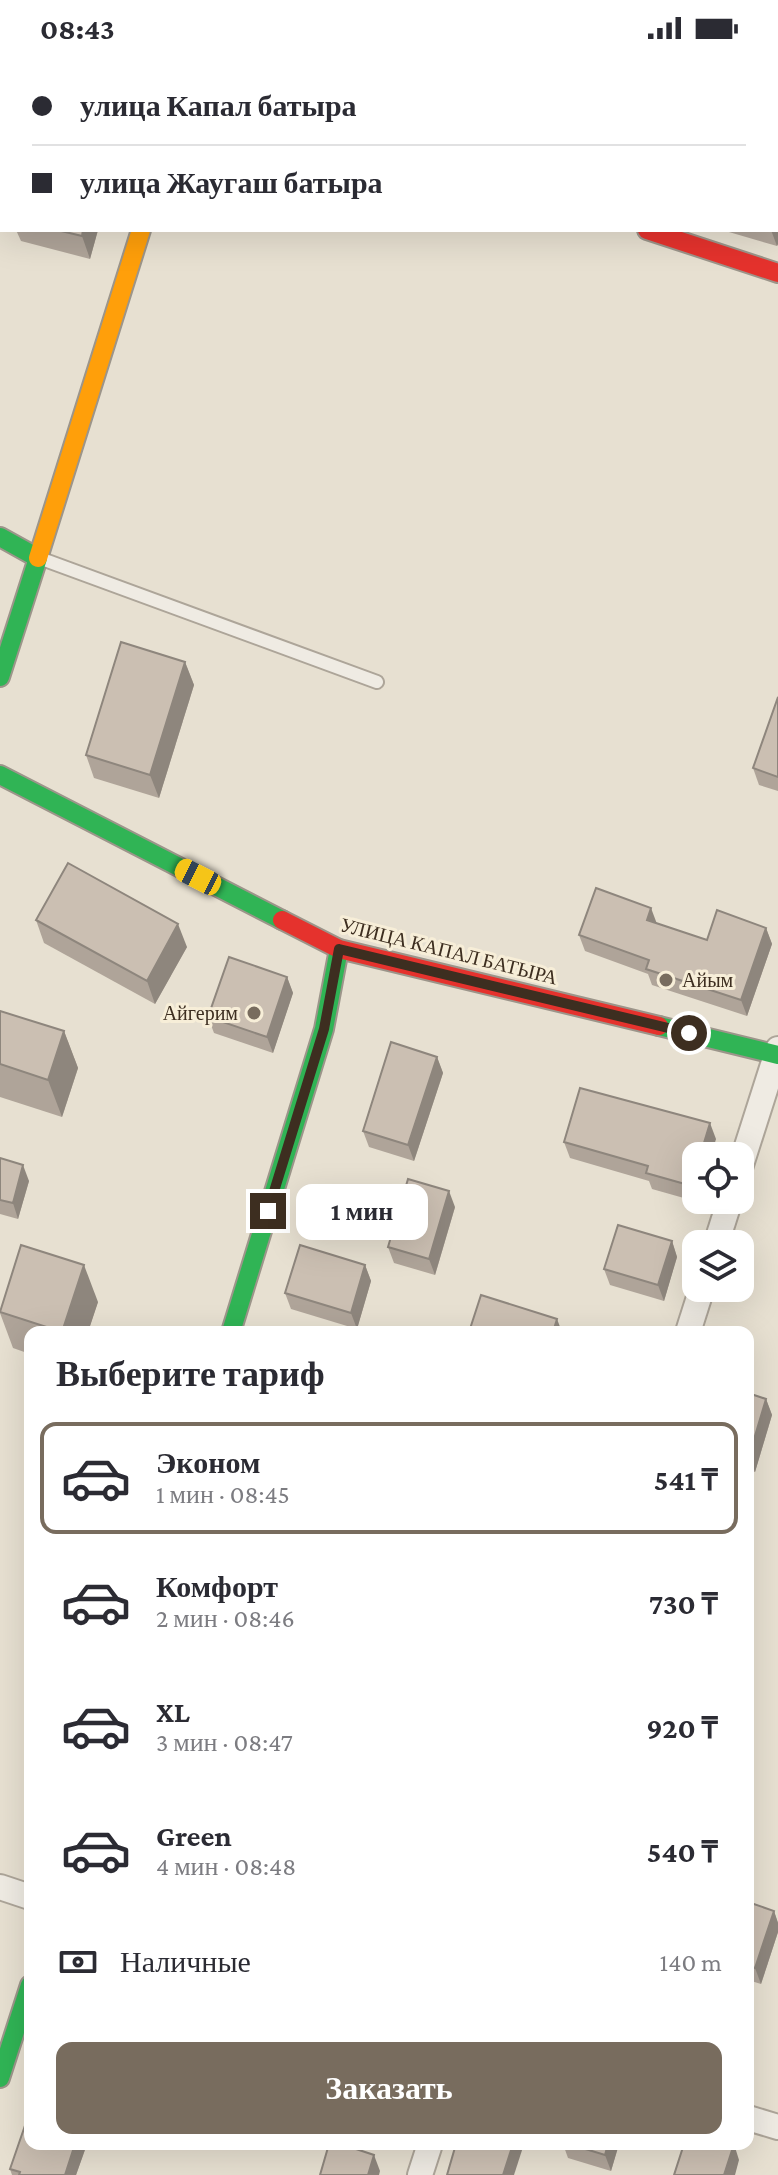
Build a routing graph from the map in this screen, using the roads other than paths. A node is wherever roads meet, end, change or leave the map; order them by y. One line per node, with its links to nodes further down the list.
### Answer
1 (140, 232): 5 (street)
2 (653, 232): 3 (street)
3 (778, 273)
4 (0, 537): 5 (street)
5 (38, 558): 6 (street); 7 (lane)
6 (0, 677)
7 (377, 682)
8 (0, 775): 9 (street, УЛИЦА КАПАЛ БАТЫРА)
9 (339, 949): 10 (street, УЛИЦА КАПАЛ БАТЫРА); 13 (street)
10 (777, 1053): 11 (street)
11 (748, 1142)
12 (698, 1302): 14 (street)
13 (233, 1326)
14 (690, 1326)
15 (0, 1887): 16 (street)
16 (24, 1895)
17 (24, 2004): 18 (street)
18 (0, 2078)
19 (754, 2120): 20 (street)
20 (778, 2127)
21 (428, 2150): 22 (street)
22 (420, 2175)

